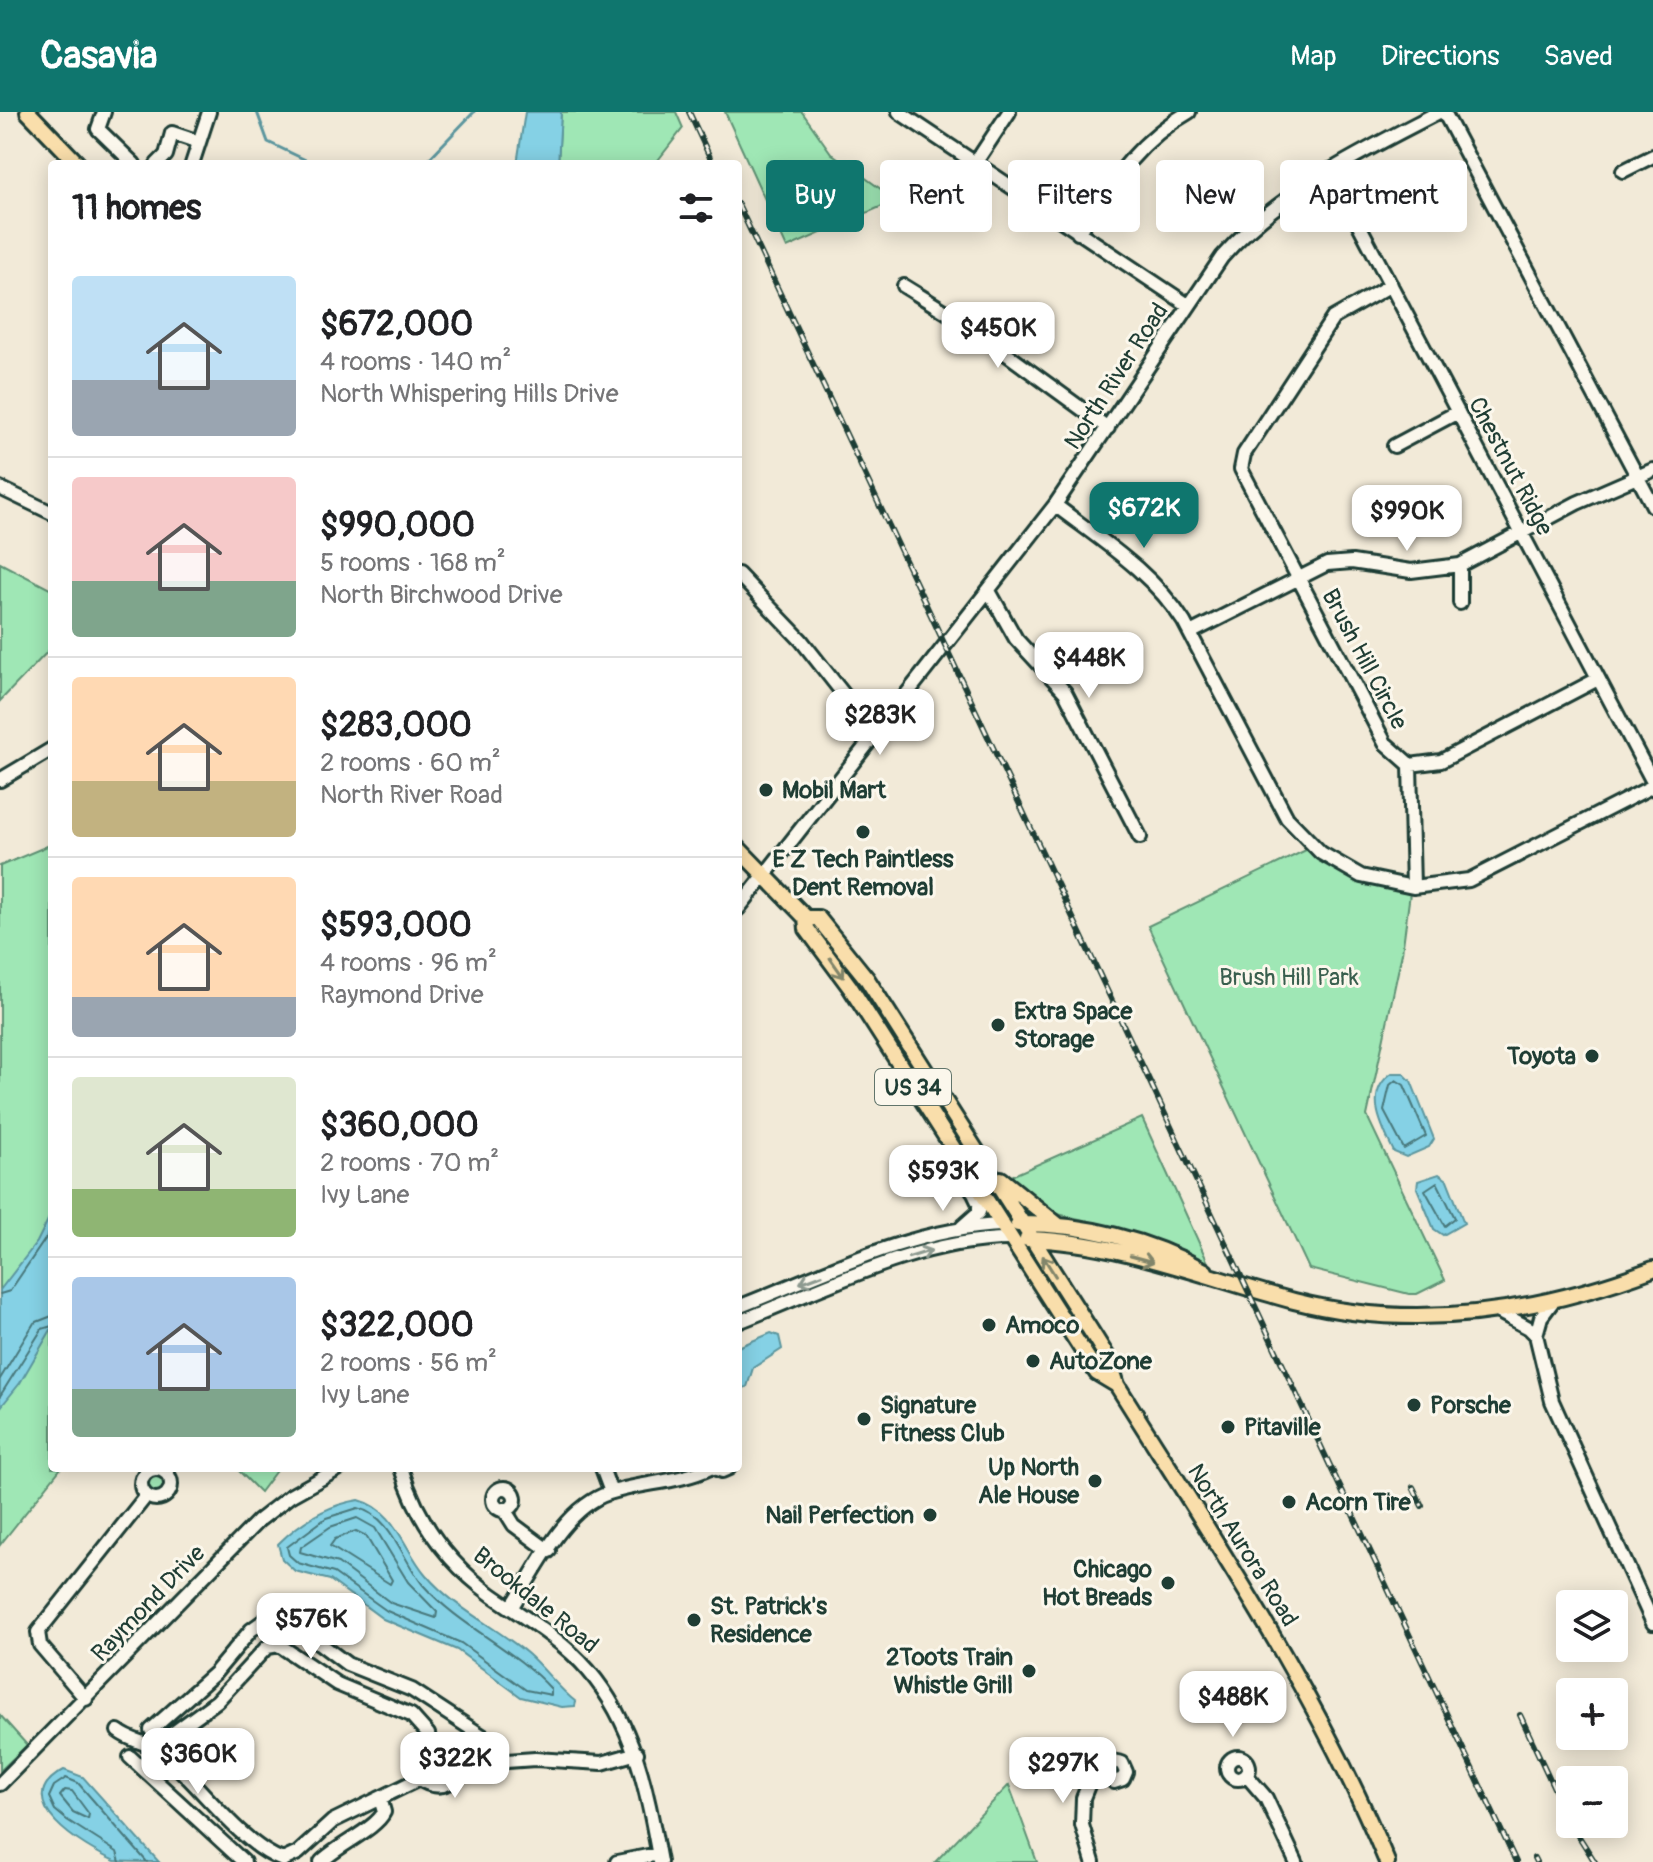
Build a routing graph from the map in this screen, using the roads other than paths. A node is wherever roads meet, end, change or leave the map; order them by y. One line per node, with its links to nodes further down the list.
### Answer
1 (28, 112): 10 (main road)
2 (104, 112): 11 (street)
3 (209, 112): 8 (street)
4 (899, 112): 14 (street)
5 (1009, 112): 15 (street)
6 (1189, 112): 21 (street)
7 (1442, 112): 16 (street, North River Road); 29 (street)
8 (199, 142): 12 (street); 13 (street)
9 (1653, 156): 17 (street)
10 (74, 160)
11 (130, 160)
12 (161, 160)
13 (193, 160)
14 (967, 160)
15 (977, 160)
16 (1349, 160)
17 (1623, 171)
18 (992, 177): 21 (street)
19 (1280, 206): 24 (street, North River Road)
20 (1363, 232): 22 (street, Chestnut Ridge)
21 (1078, 233): 24 (street)
22 (1391, 285): 25 (street, Chestnut Ridge); 36 (street, Brush Hill Circle)
23 (904, 286): 26 (street)
24 (1188, 305): 26 (street, North River Road)
25 (1458, 412): 27 (street); 34 (street, Chestnut Ridge)
26 (1108, 428): 31 (street, North River Road)
27 (1394, 446)
28 (1653, 470): 29 (street)
29 (1638, 478): 32 (street); 34 (street)
30 (0, 488): 33 (street)
31 (1055, 505): 38 (street, North River Road); 40 (street)
32 (1653, 506)
33 (48, 511)
34 (1521, 533): 35 (street); 41 (street, Chestnut Ridge)
35 (1460, 565): 36 (street); 39 (street)
36 (1297, 577): 40 (street); 44 (street, Brush Hill Circle)
37 (742, 578): 42 (street)
38 (989, 591): 42 (street, North River Road); 47 (street)
39 (1460, 603)
40 (1190, 633): 50 (street)
41 (1598, 679): 44 (street); 46 (street, Chestnut Ridge)
42 (880, 729): 49 (street, North River Road)
43 (48, 751): 45 (street)
44 (1410, 765): 50 (street)
45 (0, 780)
46 (1653, 784): 50 (street)
47 (1140, 837)
48 (742, 852): 49 (main road, US 34)
49 (764, 875): 51 (street, North River Road); 52 (main road, US 34)
50 (1413, 887)
51 (742, 904)
52 (806, 918): 53 (main road, North Aurora Road / US 34); 54 (main road, US 34, one-way to 54)
53 (985, 1162): 55 (main road, North Aurora Road); 57 (main road)
54 (964, 1166): 56 (main road, US 34); 58 (street)
55 (1023, 1224): 56 (main road); 57 (main road); 60 (main road, North Aurora Road)
56 (1001, 1225): 58 (street); 59 (main road, US 34)
57 (1059, 1226): 62 (main road)
58 (961, 1228): 64 (street, one-way to 64)
59 (1011, 1239): 60 (main road); 66 (street, one-way to 59); 68 (main road, North Aurora Road)
60 (1033, 1239): 62 (main road, one-way to 62); 68 (main road, North Aurora Road, one-way to 60)
61 (1653, 1269): 63 (main road)
62 (1218, 1279): 65 (main road)
63 (1553, 1301): 65 (main road); 67 (street)
64 (742, 1305)
65 (1499, 1312): 67 (street)
66 (742, 1320)
67 (1536, 1335): 78 (street)
68 (1117, 1385): 102 (main road, North Aurora Road)
69 (333, 1472): 79 (street, Raymond Drive)
70 (403, 1472): 77 (street, Brookdale Road)
71 (604, 1472): 73 (street)
72 (702, 1472): 73 (street)
73 (611, 1492): 76 (street)
74 (146, 1496): 79 (street)
75 (504, 1509): 76 (street)
76 (549, 1551): 77 (street)
77 (511, 1608): 86 (street, Brookdale Road)
78 (1653, 1623)
79 (86, 1699): 93 (street, Raymond Drive)
80 (182, 1702): 81 (street); 82 (street); 88 (street)
81 (194, 1717): 84 (street); 85 (street)
82 (151, 1730)
83 (118, 1731): 84 (street)
84 (154, 1747): 96 (street)
85 (432, 1750): 89 (street); 92 (street)
86 (637, 1753): 88 (street); 95 (street, Brookdale Road)
87 (130, 1757): 97 (street)
88 (498, 1760): 89 (street)
89 (466, 1764): 92 (street)
90 (1105, 1772): 100 (street)
91 (1247, 1776): 101 (street)
92 (418, 1778): 94 (street)
93 (0, 1784)
94 (380, 1798): 96 (street); 98 (street)
95 (659, 1858): 99 (street)
96 (271, 1859)
97 (244, 1862)
98 (321, 1862)
99 (617, 1862)
100 (1093, 1862)
101 (1296, 1862)
102 (1387, 1862)

